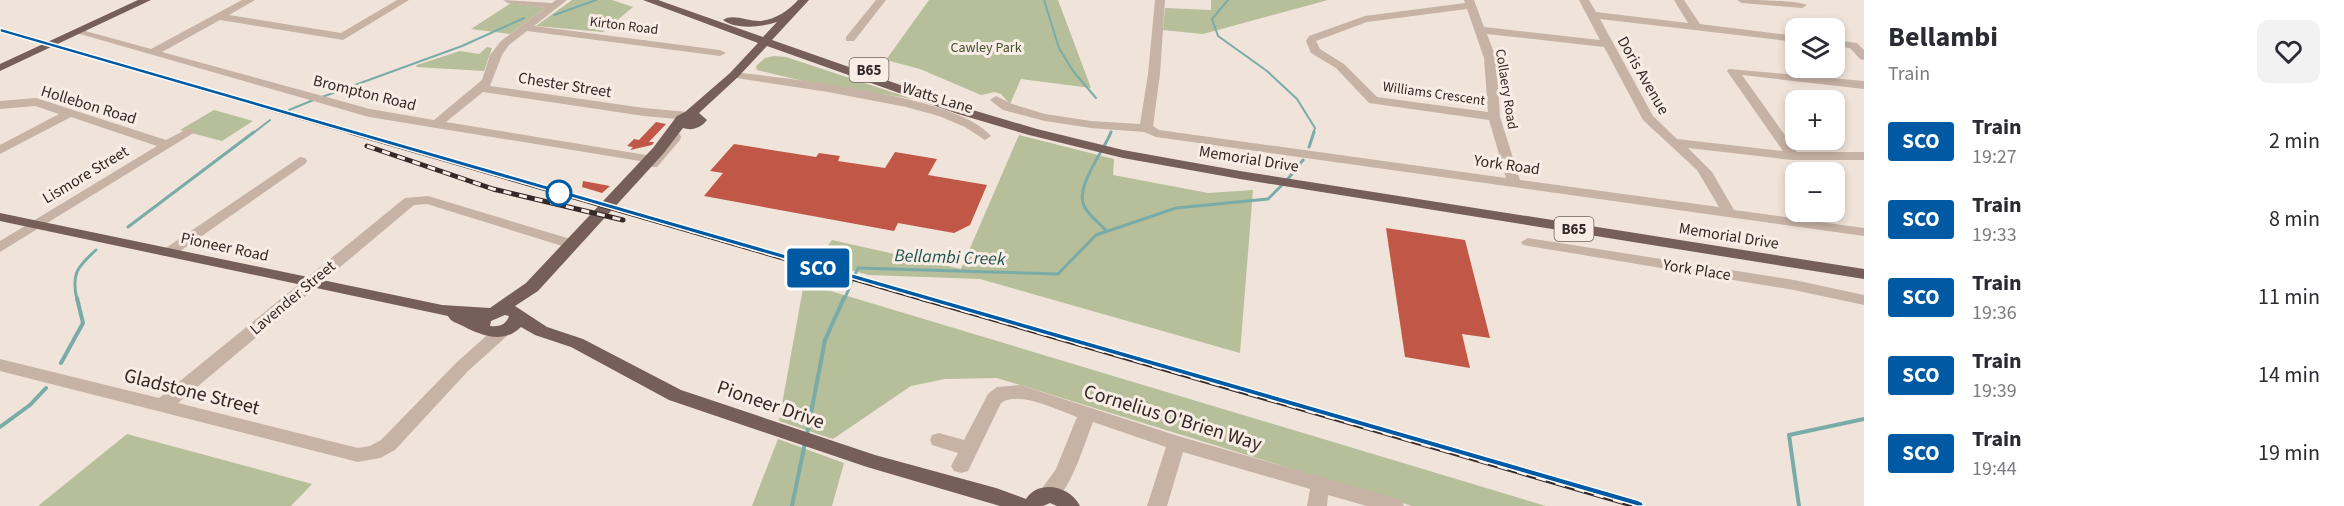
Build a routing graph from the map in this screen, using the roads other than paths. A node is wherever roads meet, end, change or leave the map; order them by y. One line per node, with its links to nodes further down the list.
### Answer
1 (146, 0): 23 (main road)
2 (250, 0): 18 (street)
3 (404, 0): 18 (street)
4 (508, 0): 14 (street)
5 (648, 0): 24 (main road, Memorial Drive / B65)
6 (667, 0): 19 (main road, Memorial Drive / B65)
7 (804, 0): 16 (main road)
8 (880, 0): 26 (street)
9 (1160, 0): 43 (street)
10 (1584, 0): 17 (street, Doris Avenue)
11 (1679, 0): 20 (street)
12 (1743, 0): 15 (street)
13 (1470, 2): 22 (street, Collaery Road); 40 (street, Williams Crescent)
14 (558, 3): 21 (street)
15 (1802, 5)
16 (794, 11): 19 (main road); 24 (main road)
17 (1592, 15): 20 (street); 27 (street, Doris Avenue)
18 (219, 17): 29 (street)
19 (722, 19): 24 (main road, Memorial Drive / B65)
20 (1696, 27): 25 (street)
21 (525, 28): 30 (street, Kirton Road); 36 (street)
22 (1480, 30): 27 (street); 40 (street, Collaery Road)
23 (78, 32): 29 (street, Brompton Road); 33 (main road)
24 (769, 38): 32 (main road, Memorial Drive / B65); 34 (main road); 47 (main road, Memorial Drive / B65)
25 (1785, 38)
26 (850, 39)
27 (1607, 44): 48 (street, Doris Avenue)
28 (1845, 44): 31 (street)
29 (154, 52): 42 (street, Brompton Road)
30 (720, 53)
31 (1864, 57)
32 (824, 62): 34 (main road); 47 (main road, Memorial Drive / B65)
33 (0, 68)
34 (738, 71): 41 (main road); 45 (street, Watts Lane)
35 (1864, 85): 52 (street)
36 (482, 88): 41 (street, Chester Street); 42 (street)
37 (996, 100): 43 (street, York Road)
38 (0, 105): 39 (street, Hollebon Road)
39 (70, 113): 49 (street, Hollebon Road); 50 (street)
40 (1494, 117): 55 (street, Collaery Road)
41 (689, 120): 46 (main road); 51 (main road)
42 (435, 125): 51 (street, Brompton Road)
43 (1146, 128): 55 (street, York Road)
44 (189, 132): 49 (street, Lismore Street)
45 (985, 136)
46 (675, 137): 51 (main road); 56 (street)
47 (1093, 142): 65 (main road, Memorial Drive / B65)
48 (1672, 142): 52 (street); 57 (street, Doris Avenue)
49 (167, 146): 59 (street, Lismore Street)
50 (0, 150)
51 (654, 155): 56 (main road)
52 (1793, 156): 53 (street)
53 (1864, 156)
54 (300, 161): 64 (street)
55 (1514, 183): 57 (street, York Road)
56 (624, 188): 62 (main road)
57 (1729, 213): 60 (street, York Road)
58 (0, 217): 59 (main road, Pioneer Road)
59 (36, 225): 63 (street, Lismore Street); 64 (main road, Pioneer Road)
60 (1864, 232)
61 (1528, 243): 68 (street, York Place)
62 (572, 244): 66 (street, Lavender Street); 67 (main road)
63 (0, 246)
64 (168, 253): 66 (main road, Pioneer Road)
65 (1858, 268)
66 (310, 282): 69 (main road, Pioneer Road); 77 (street, Lavender Street)
67 (532, 287): 70 (main road); 71 (main road)
68 (1864, 300)
69 (442, 310): 70 (main road, Pioneer Road); 72 (main road, Pioneer Road)
70 (494, 311): 71 (main road, Pioneer Road); 72 (main road)
71 (517, 315): 73 (main road, Pioneer Drive); 74 (main road)
72 (481, 328): 74 (main road, Pioneer Road); 76 (street)
73 (540, 331): 74 (main road, Pioneer Drive); 82 (main road, Pioneer Drive)
74 (503, 332): 76 (street)
75 (0, 365): 77 (street, Gladstone Street)
76 (462, 367): 77 (street, Gladstone Street)
77 (161, 406)
78 (1087, 415): 79 (street, Cornelius O'Brien Way); 80 (street, Cornelius O'Brien Way); 82 (street)
79 (939, 440)
80 (1176, 443): 81 (street, Cornelius O'Brien Way); 83 (street)
81 (1320, 484): 84 (street); 85 (street, Cornelius O'Brien Way)
82 (1045, 502)
83 (1157, 506)
84 (1317, 506)
85 (1394, 506)

